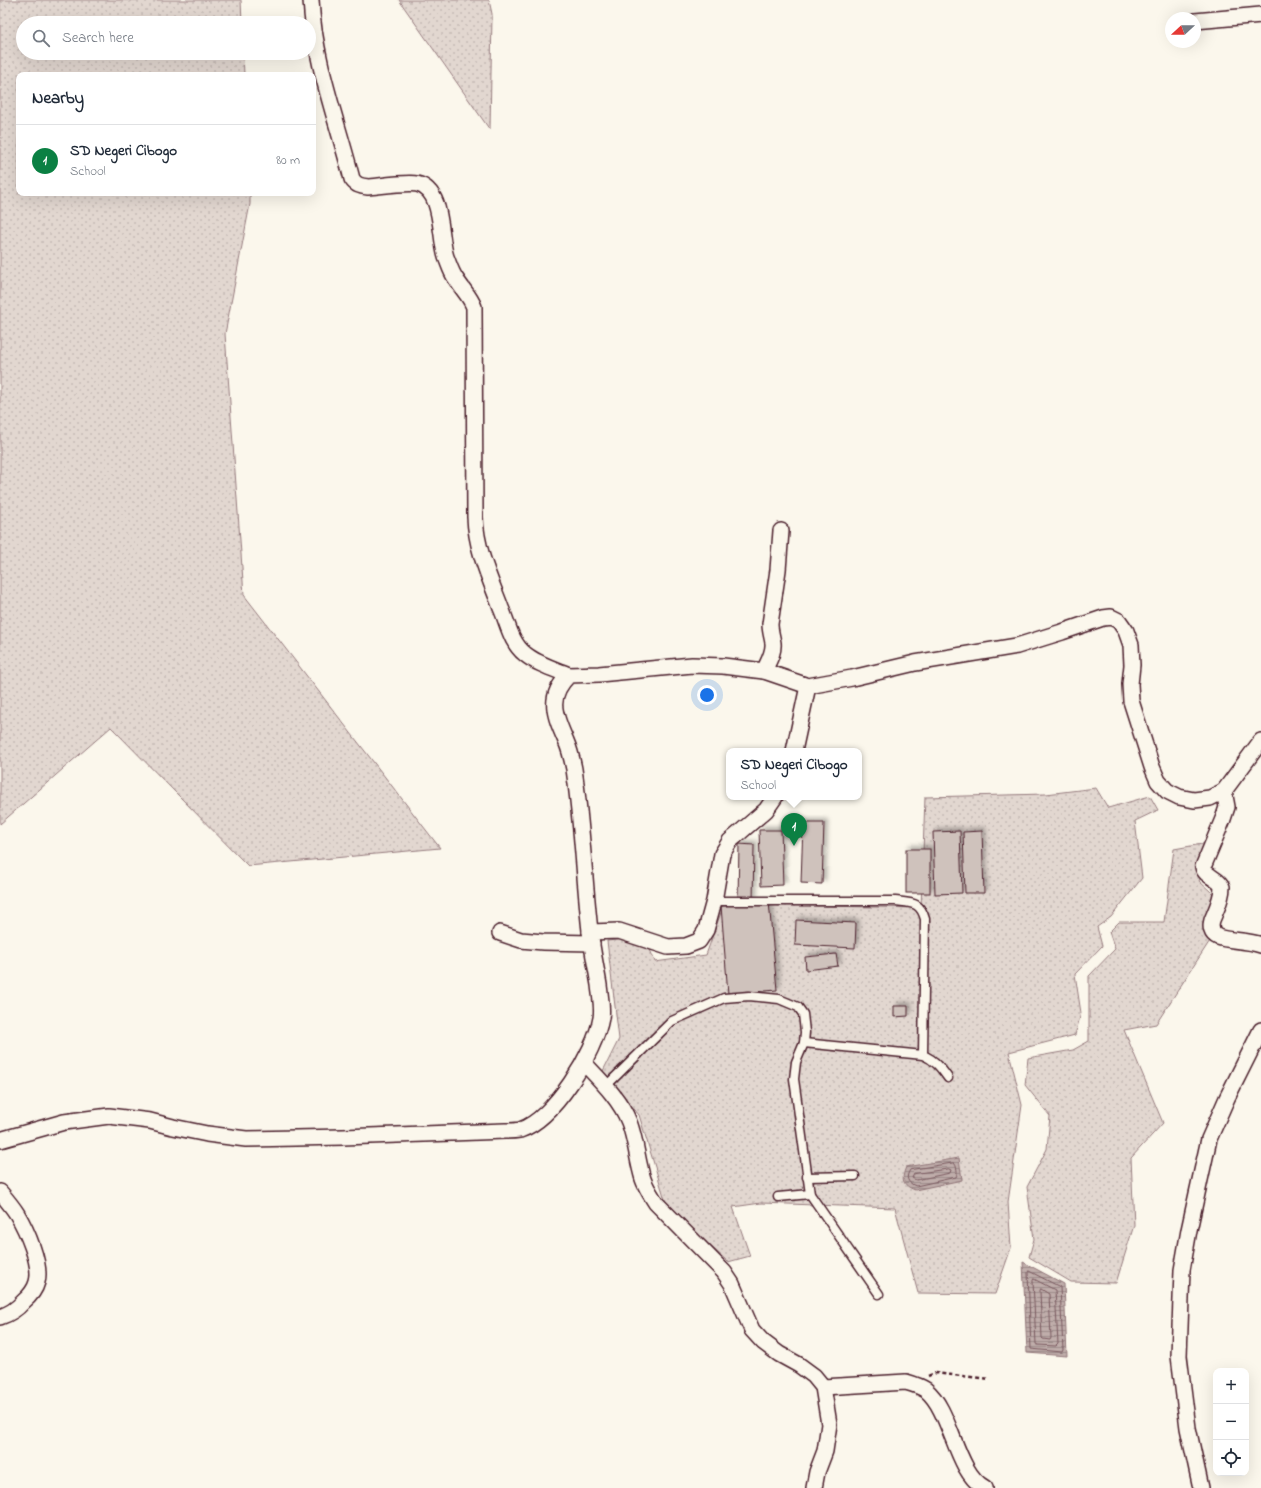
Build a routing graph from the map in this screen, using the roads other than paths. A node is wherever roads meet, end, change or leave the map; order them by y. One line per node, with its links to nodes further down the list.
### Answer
1 (311, 0): 3 (street)
2 (1261, 15): 4 (street)
3 (312, 16)
4 (1201, 20)
5 (316, 40): 8 (street)
6 (781, 531): 7 (street)
7 (764, 671): 8 (street); 9 (street)
8 (569, 675): 16 (street)
9 (808, 686): 11 (street); 12 (street)
10 (1261, 740): 12 (street)
11 (795, 748)
12 (1224, 791): 17 (street)
13 (773, 800): 14 (street)
14 (714, 901): 16 (street); 20 (lane)
15 (500, 933): 16 (street)
16 (591, 937): 21 (street)
17 (1261, 945)
18 (1261, 1030): 35 (street)
19 (804, 1043): 20 (lane); 23 (lane); 26 (lane)
20 (923, 1055): 22 (lane)
21 (584, 1063): 23 (street); 24 (street)
22 (948, 1078)
23 (606, 1086): 32 (street)
24 (0, 1140)
25 (855, 1176): 26 (lane)
26 (808, 1177): 28 (lane)
27 (0, 1192): 31 (street)
28 (810, 1194): 29 (lane); 30 (lane)
29 (778, 1197)
30 (879, 1294)
31 (0, 1317)
32 (823, 1387): 33 (street); 34 (street)
33 (814, 1488)
34 (985, 1488)
35 (1201, 1488)

